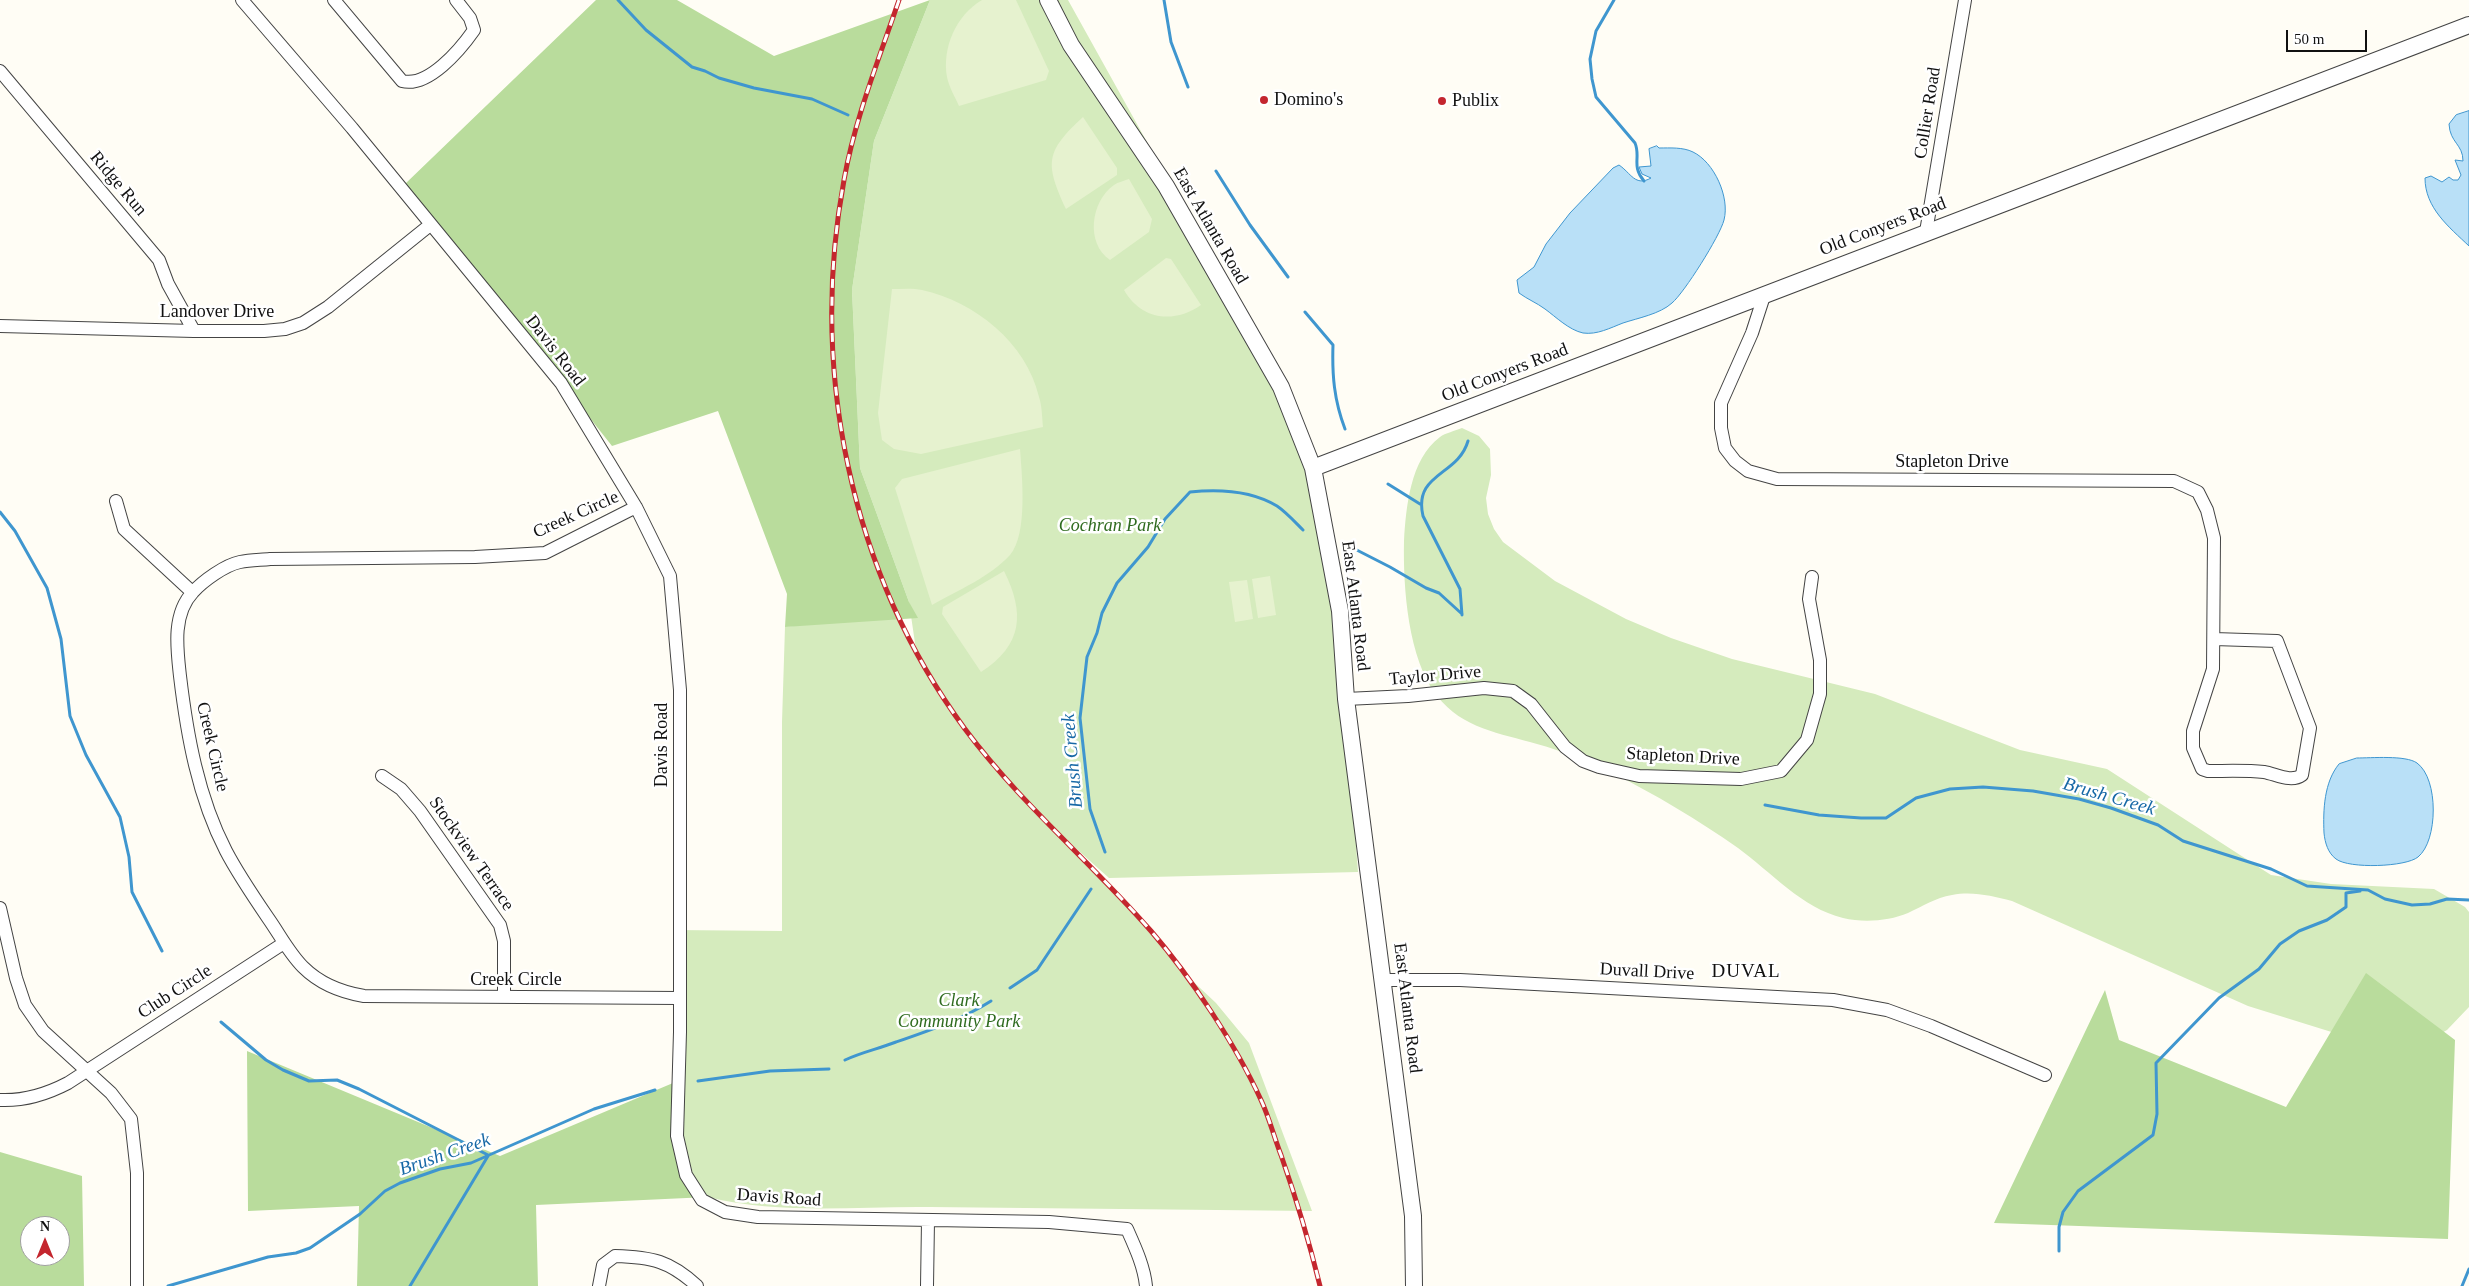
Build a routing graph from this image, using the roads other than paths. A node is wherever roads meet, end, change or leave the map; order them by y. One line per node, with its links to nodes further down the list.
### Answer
1 (242, 0): 8 (street, Davis Road)
2 (334, 0): 3 (street)
3 (456, 0)
4 (1048, 0): 13 (street, East Atlanta Road)
5 (1965, 0): 9 (street, Collier Road)
6 (2469, 25): 9 (street, Old Conyers Road)
7 (0, 70): 12 (street, Ridge Run)
8 (430, 225): 12 (street, Landover Drive); 15 (street, Davis Road)
9 (1926, 232): 10 (street, Old Conyers Road)
10 (1764, 296): 13 (street, Old Conyers Road); 18 (street, Stapleton Drive)
11 (0, 326): 12 (street, Landover Drive)
12 (194, 331)
13 (1313, 468): 19 (street, East Atlanta Road)
14 (116, 501): 17 (street)
15 (636, 507): 17 (street, Creek Circle); 26 (street, Davis Road)
16 (1812, 577): 20 (street, Stapleton Drive)
17 (192, 592): 23 (street, Creek Circle)
18 (2214, 639): 18 (street, Stapleton Drive)
19 (1346, 699): 20 (street, Taylor Drive); 24 (street, East Atlanta Road)
20 (1525, 699)
21 (382, 776): 25 (street, Stockview Terrace)
22 (0, 908): 27 (street)
23 (284, 943): 25 (street, Creek Circle); 27 (street, Club Circle)
24 (1383, 980): 28 (street, Duvall Drive); 36 (street, East Atlanta Road)
25 (504, 996): 26 (street, Creek Circle)
26 (679, 998): 30 (street, Davis Road)
27 (87, 1071): 29 (street, Club Circle); 31 (street)
28 (2045, 1075)
29 (0, 1100)
30 (928, 1221): 34 (street); 35 (street, Davis Road)
31 (137, 1286)
32 (599, 1286): 33 (street)
33 (697, 1286)
34 (927, 1286)
35 (1146, 1286)
36 (1414, 1286)

